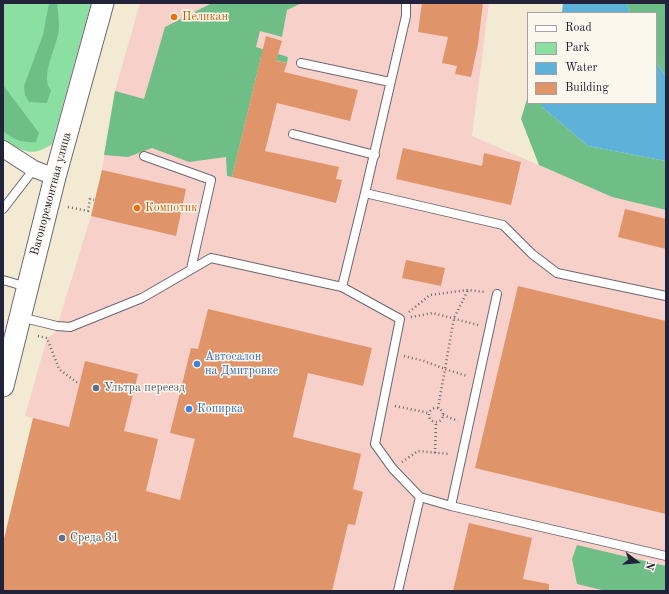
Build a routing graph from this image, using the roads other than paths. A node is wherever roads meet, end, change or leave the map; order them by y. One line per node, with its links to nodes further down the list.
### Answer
1 (103, 3): 10 (street, Вагоноремонтная улица)
2 (406, 3): 4 (lane)
3 (301, 63): 4 (lane)
4 (390, 82): 7 (lane)
5 (293, 134): 7 (lane)
6 (3, 149): 9 (street)
7 (374, 155): 11 (lane)
8 (144, 156): 13 (lane)
9 (34, 169): 10 (street); 12 (lane)
10 (55, 177): 15 (street, Вагоноремонтная улица)
11 (366, 193): 16 (lane); 18 (lane)
12 (3, 209)
13 (191, 269): 16 (lane); 19 (lane)
14 (3, 280): 15 (lane)
15 (27, 286): 19 (street, Вагоноремонтная улица)
16 (342, 287): 22 (lane)
17 (497, 294): 23 (lane)
18 (666, 296)
19 (19, 317): 20 (street, Вагоноремонтная улица)
20 (6, 362): 21 (street, Вагоноремонтная улица)
21 (3, 386)
22 (420, 497): 23 (lane); 25 (lane)
23 (451, 506): 24 (lane)
24 (666, 556)
25 (398, 591)

